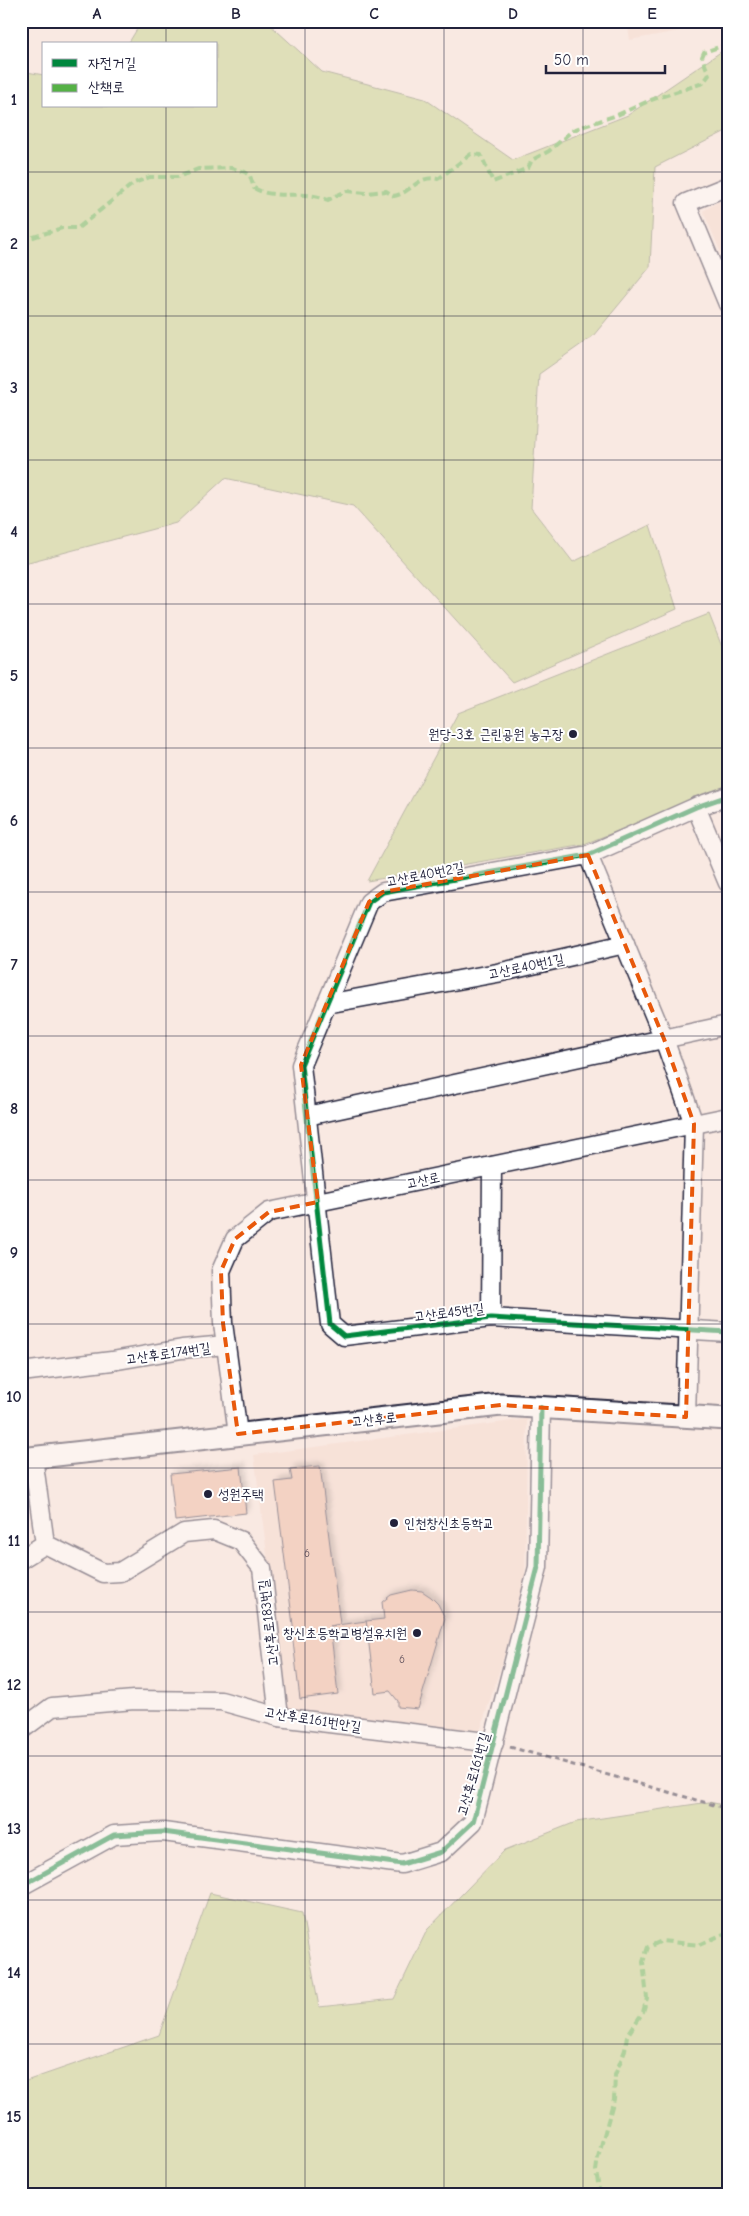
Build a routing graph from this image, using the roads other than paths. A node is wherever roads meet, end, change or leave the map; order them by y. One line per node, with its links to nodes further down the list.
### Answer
1 (728, 186): 2 (street)
2 (728, 304)
3 (728, 796): 4 (street, 고산로40번2길)
4 (696, 807): 5 (street, 고산로40번2길); 6 (street)
5 (588, 855): 7 (street); 8 (street, 고산로40번2길)
6 (728, 882)
7 (625, 944): 8 (street, 고산로40번1길); 10 (street)
8 (326, 1004): 11 (street, 고산로40번2길)
9 (728, 1025): 10 (street)
10 (664, 1039): 11 (street); 13 (street)
11 (307, 1116): 15 (street, 고산로40번2길)
12 (728, 1118): 13 (street, 고산로)
13 (694, 1124): 14 (street, 고산로); 17 (street)
14 (492, 1166): 15 (street, 고산로); 16 (street)
15 (318, 1202): 16 (street, 고산로45번길); 19 (street, 고산로)
16 (491, 1318): 17 (street, 고산로45번길)
17 (689, 1330): 18 (street, 고산로45번길); 22 (street)
18 (728, 1332)
19 (226, 1345): 20 (street, 고산후로174번길); 24 (street, 고산후로174번길)
20 (21, 1372)
21 (541, 1408): 22 (main road, 고산후로); 24 (main road, 고산후로); 30 (street, 고산후로161번길)
22 (686, 1417): 23 (main road, 고산후로)
23 (728, 1419)
24 (238, 1434): 25 (main road, 고산후로)
25 (27, 1458): 26 (street)
26 (45, 1544): 27 (street); 28 (street, 고산후로183번길)
27 (21, 1559)
28 (279, 1717): 29 (street, 고산후로161번안길); 30 (street, 고산후로161번안길)
29 (21, 1730)
30 (494, 1742): 31 (street, 고산후로161번길)
31 (21, 1886)

